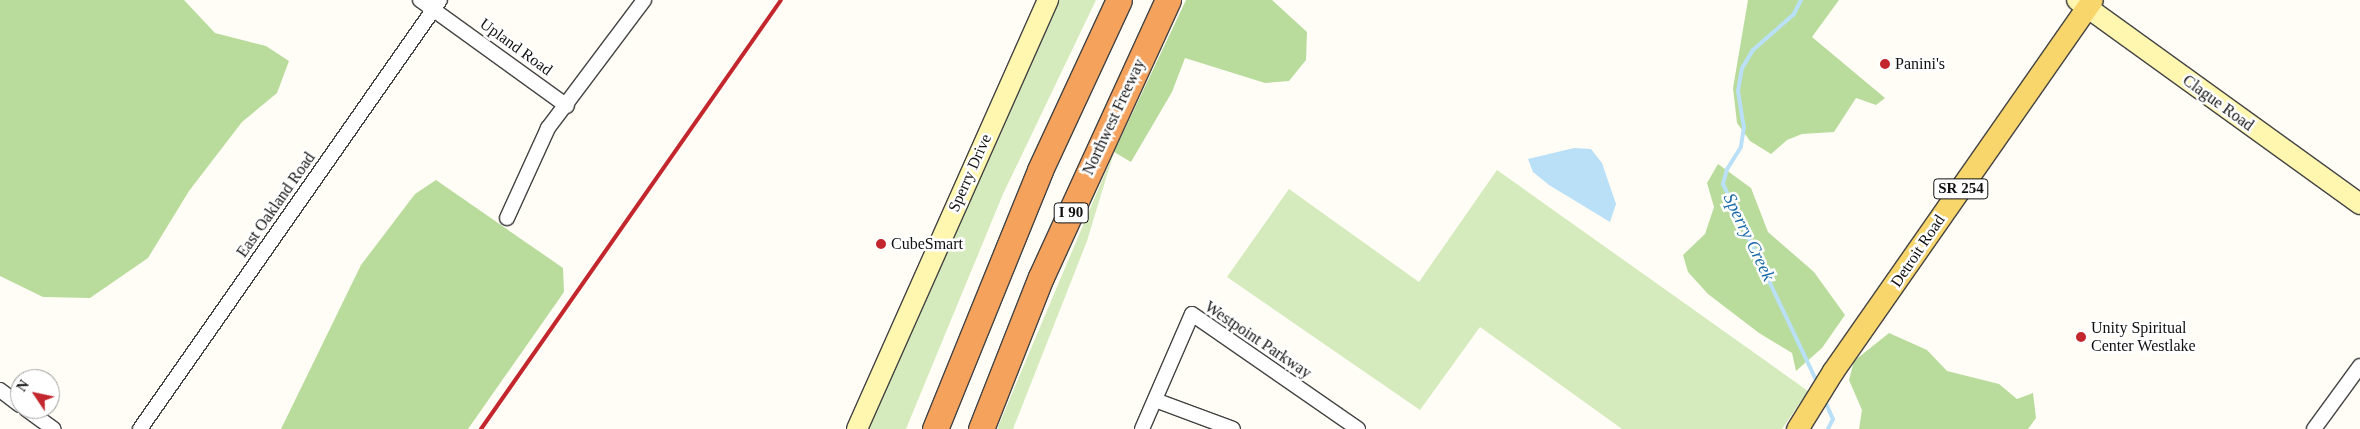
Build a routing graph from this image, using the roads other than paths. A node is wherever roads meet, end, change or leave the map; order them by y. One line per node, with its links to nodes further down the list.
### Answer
1 (420, 0): 7 (street, Upland Road)
2 (644, 0): 8 (street)
3 (1048, 0): 16 (street, Sperry Drive)
4 (1119, 0): 17 (highway, I 90)
5 (1168, 0): 18 (highway, Northwest Freeway / I 90)
6 (2085, 2): 9 (street, Clague Road); 22 (main road, Detroit Road / SR 254)
7 (437, 5): 8 (street, Upland Road); 15 (street, East Oakland Road)
8 (567, 106): 10 (street)
9 (2360, 204)
10 (507, 218)
11 (2360, 366): 23 (street)
12 (1155, 400): 19 (street, Westpoint Parkway); 20 (street); 21 (street, Westpoint Parkway)
13 (40, 419): 14 (street)
14 (54, 429)
15 (140, 429)
16 (857, 429)
17 (935, 429)
18 (982, 429)
19 (1142, 429)
20 (1233, 429)
21 (1358, 429)
22 (1797, 429)
23 (2314, 429)

